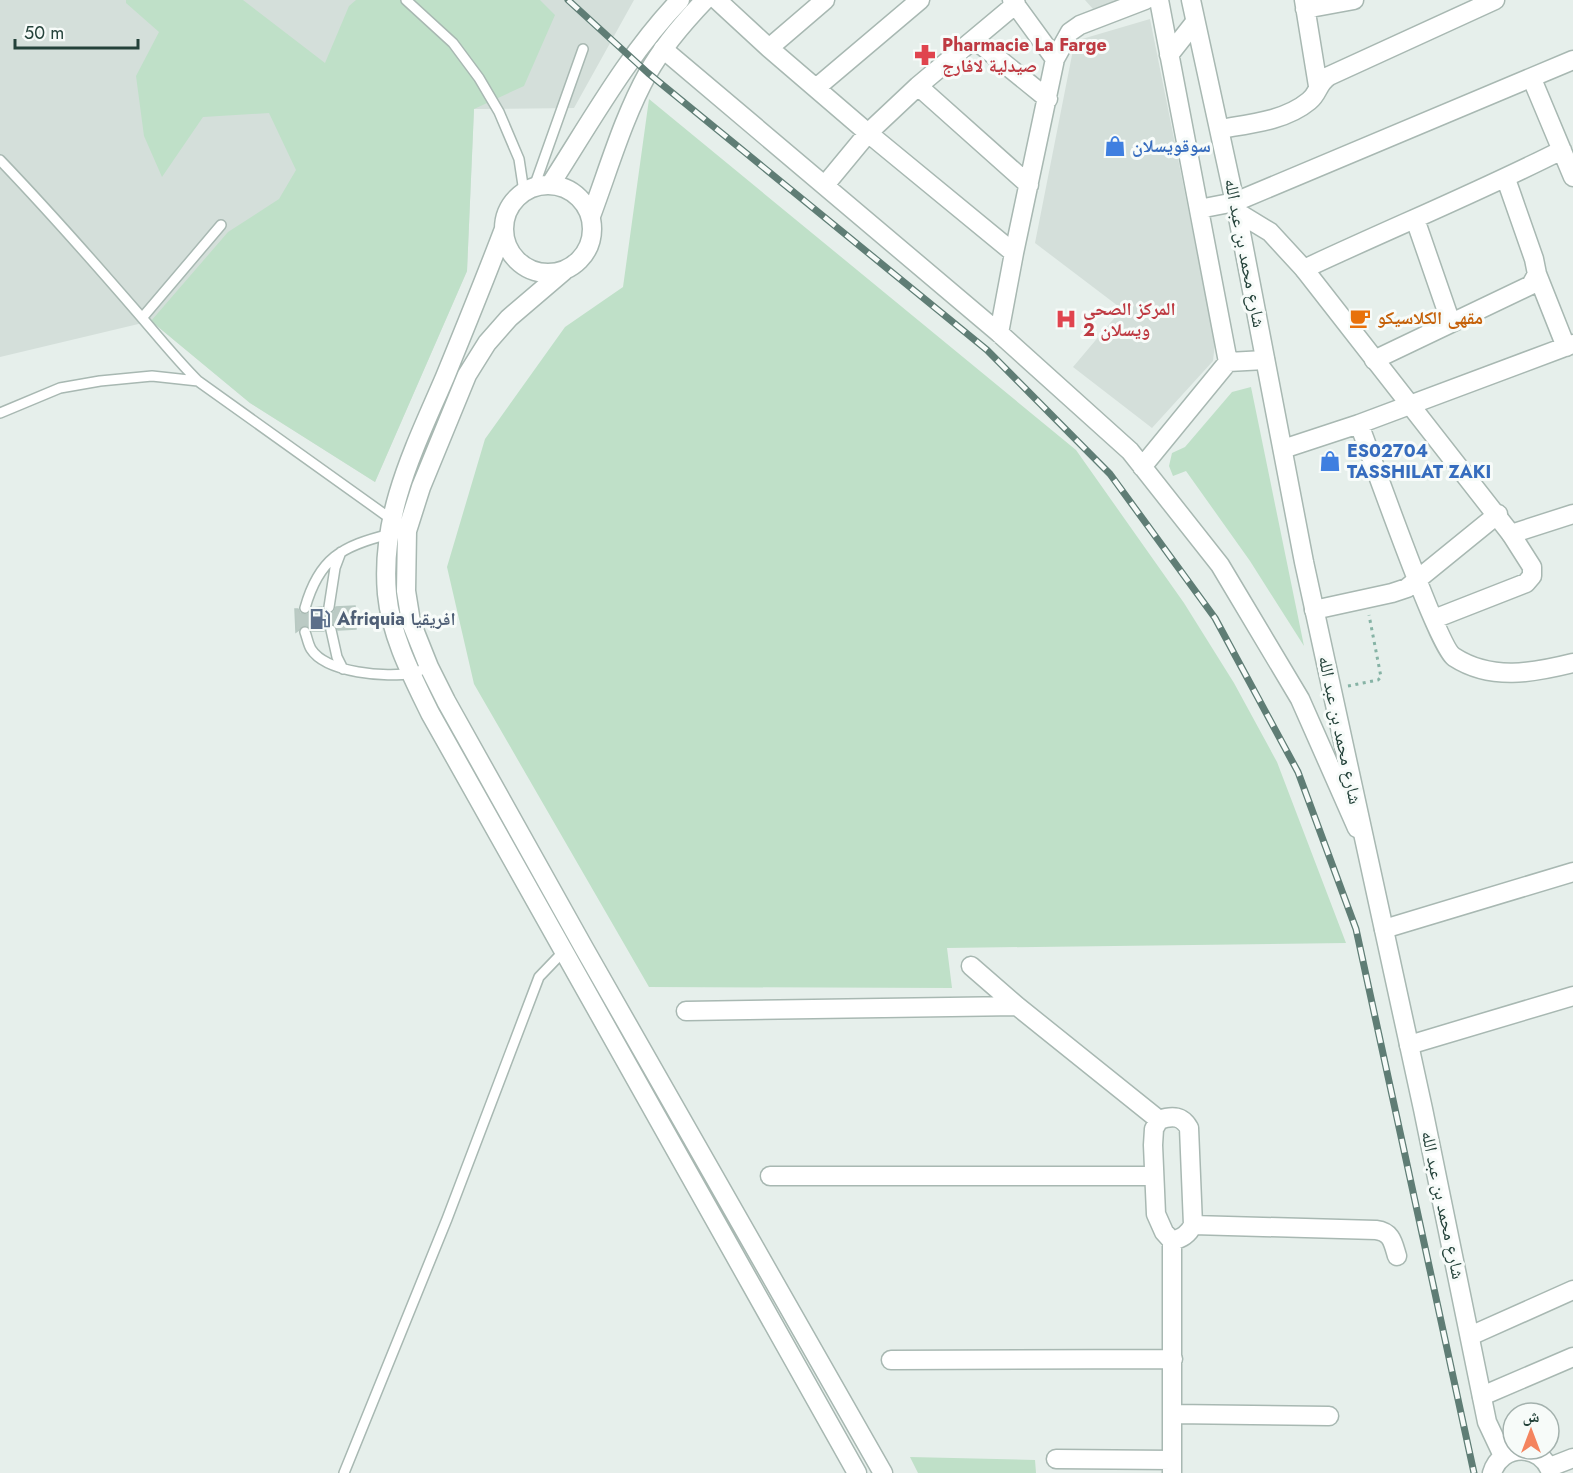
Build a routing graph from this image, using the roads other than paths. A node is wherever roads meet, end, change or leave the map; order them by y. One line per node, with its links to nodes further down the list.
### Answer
1 (406, 0): 35 (lane)
2 (680, 0): 35 (street)
3 (705, 0): 18 (street)
4 (717, 0): 16 (street)
5 (825, 0): 16 (street)
6 (920, 0): 25 (street)
7 (1145, 0): 20 (street)
8 (1159, 0): 19 (street)
9 (1191, 0): 14 (street, شارع محمد بن عبد الله)
10 (1354, 0): 13 (street)
11 (1495, 0): 24 (street)
12 (1014, 2): 15 (street); 20 (street)
13 (1305, 5): 24 (street)
14 (1195, 22): 19 (street); 27 (street, شارع محمد بن عبد الله)
15 (974, 39): 23 (street); 26 (street)
16 (769, 48): 25 (street)
17 (583, 49): 35 (lane)
18 (663, 49): 33 (street); 38 (street)
19 (1169, 55): 37 (street)
20 (1055, 59): 26 (street)
21 (1573, 60): 22 (street)
22 (1532, 79): 29 (street); 36 (street)
23 (918, 86): 28 (street); 34 (street)
24 (1318, 86): 27 (street)
25 (816, 88): 28 (street)
26 (1048, 99): 34 (street)
27 (1220, 129): 36 (street, شارع محمد بن عبد الله)
28 (868, 132): 33 (street); 42 (street)
29 (1562, 150): 31 (street); 32 (street)
30 (0, 160): 46 (lane)
31 (1573, 177)
32 (1506, 179): 39 (street); 45 (street)
33 (825, 185): 48 (street)
34 (1029, 185): 42 (street)
35 (536, 188): 38 (street); 41 (street)
36 (1236, 207): 37 (street); 43 (street); 50 (street, شارع محمد بن عبد الله)
37 (1199, 209): 52 (street)
38 (591, 216): 44 (street)
39 (1415, 219): 43 (street); 47 (street)
40 (221, 225): 46 (lane)
41 (504, 230): 44 (street); 61 (street)
42 (1014, 253): 48 (street)
43 (1304, 269): 51 (street)
44 (564, 270): 61 (street)
45 (1537, 274): 47 (street); 49 (street)
46 (142, 318): 53 (lane)
47 (1450, 323): 51 (street)
48 (999, 333): 58 (street)
49 (1569, 346): 54 (street)
50 (1265, 360): 52 (street); 57 (street, شارع محمد بن عبد الله)
51 (1374, 360): 54 (street)
52 (1228, 362): 58 (street)
53 (198, 381): 55 (lane); 61 (lane)
54 (1411, 405): 56 (street); 60 (street)
55 (0, 412)
56 (1359, 424): 57 (street); 64 (street)
57 (1283, 449): 67 (street, شارع محمد بن عبد الله)
58 (1142, 467): 75 (street)
59 (1573, 513): 62 (street)
60 (1498, 514): 62 (street); 64 (street)
61 (396, 528): 63 (lane); 72 (street); 74 (street)
62 (1511, 534): 68 (street)
63 (342, 550): 65 (lane); 66 (lane)
64 (1418, 580): 67 (street); 68 (street)
65 (329, 607)
66 (304, 608)
67 (1314, 610): 75 (street, شارع محمد بن عبد الله)
68 (1434, 619): 71 (street)
69 (331, 630): 73 (lane)
70 (305, 632): 73 (lane)
71 (1573, 663)
72 (429, 668): 74 (lane); 106 (street)
73 (343, 669): 74 (lane)
74 (411, 674): 78 (street)
75 (1366, 846): 77 (street, شارع محمد بن عبد الله)
76 (1573, 872): 77 (street)
77 (1384, 929): 83 (street, شارع محمد بن عبد الله)
78 (563, 952): 104 (lane); 105 (street)
79 (971, 966): 81 (street)
80 (1573, 996): 83 (street)
81 (1017, 1006): 82 (street); 84 (street)
82 (686, 1011)
83 (1409, 1045): 91 (street, شارع محمد بن عبد الله)
84 (1159, 1120): 86 (street); 87 (street)
85 (770, 1176): 86 (street)
86 (1153, 1176): 88 (street)
87 (1192, 1225): 88 (street); 89 (street)
88 (1172, 1241): 93 (street)
89 (1397, 1256)
90 (1573, 1290): 91 (street)
91 (1470, 1336): 95 (street, شارع محمد بن عبد الله)
92 (1573, 1357): 95 (street)
93 (1173, 1359): 94 (street); 96 (street)
94 (891, 1360)
95 (1482, 1396): 98 (street, شارع محمد بن عبد الله)
96 (1173, 1414): 97 (street); 102 (street)
97 (1329, 1416)
98 (1501, 1452)
99 (1501, 1458): 107 (street)
100 (1573, 1458): 103 (street)
101 (1056, 1459): 102 (street)
102 (1172, 1466)
103 (1551, 1470)
104 (344, 1473)
105 (857, 1473)
106 (883, 1473)
107 (1492, 1473)

